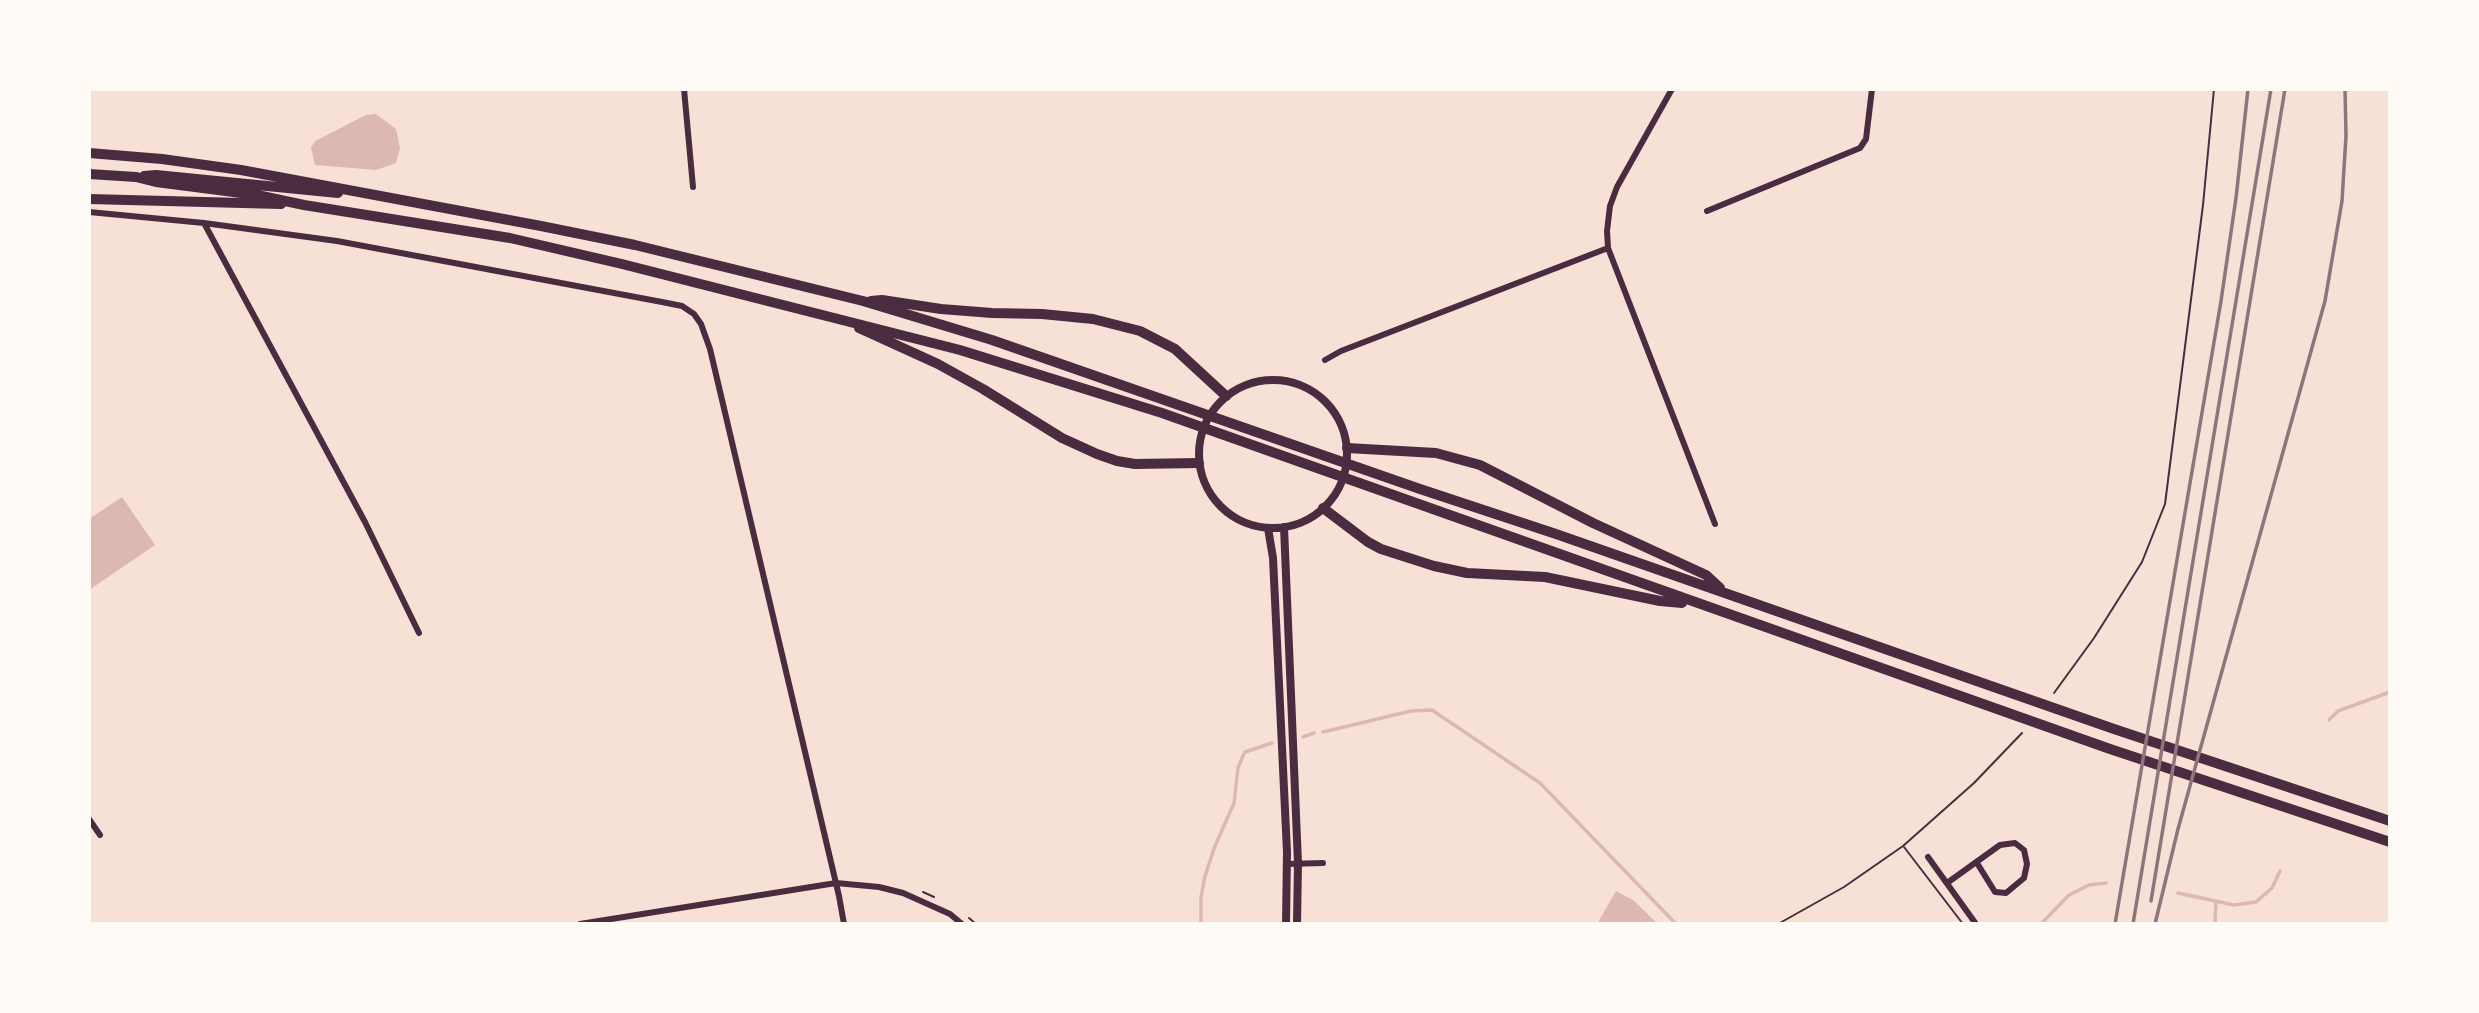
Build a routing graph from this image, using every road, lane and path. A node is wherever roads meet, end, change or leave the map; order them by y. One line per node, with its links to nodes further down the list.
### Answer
1 (684, 89): 8 (street)
2 (1672, 89): 15 (street)
3 (1872, 89): 12 (street)
4 (2214, 89): 31 (path)
5 (89, 153): 9 (main road)
6 (89, 174): 7 (main road)
7 (136, 177): 9 (main road); 11 (main road)
8 (693, 187)
9 (356, 193): 16 (main road)
10 (89, 199): 11 (main road)
11 (304, 205): 17 (main road)
12 (1707, 211)
13 (89, 212): 14 (street)
14 (204, 223): 28 (street); 43 (street)
15 (1608, 248): 18 (street); 23 (street)
16 (863, 301): 19 (main road); 26 (main road)
17 (839, 318): 21 (main road); 27 (main road)
18 (1325, 360)
19 (1226, 396): 20 (main road); 21 (main road)
20 (1347, 448): 22 (main road); 26 (main road)
21 (1199, 463): 25 (main road)
22 (1323, 509): 24 (main road); 27 (main road)
23 (1715, 524)
24 (1284, 527): 25 (main road); 29 (main road)
25 (1269, 528): 30 (main road)
26 (1726, 592): 34 (main road)
27 (1699, 605): 36 (main road)
28 (419, 633)
29 (1287, 634): 30 (street); 39 (main road)
30 (1276, 635): 42 (main road)
31 (2054, 693)
32 (2022, 733): 37 (path)
33 (89, 819): 35 (street)
34 (2390, 821)
35 (100, 835)
36 (2390, 842)
37 (1903, 846): 50 (path); 51 (path)
38 (1928, 857): 44 (street)
39 (1298, 863): 40 (street); 42 (street); 49 (main road)
40 (1323, 863)
41 (1977, 863): 41 (street); 44 (street)
42 (1287, 864): 48 (main road)
43 (836, 883): 45 (street); 46 (street); 47 (street)
44 (1947, 883): 52 (street)
45 (580, 924)
46 (844, 924)
47 (962, 924)
48 (1286, 924)
49 (1297, 924)
50 (1778, 924)
51 (1962, 924)
52 (1976, 924)

